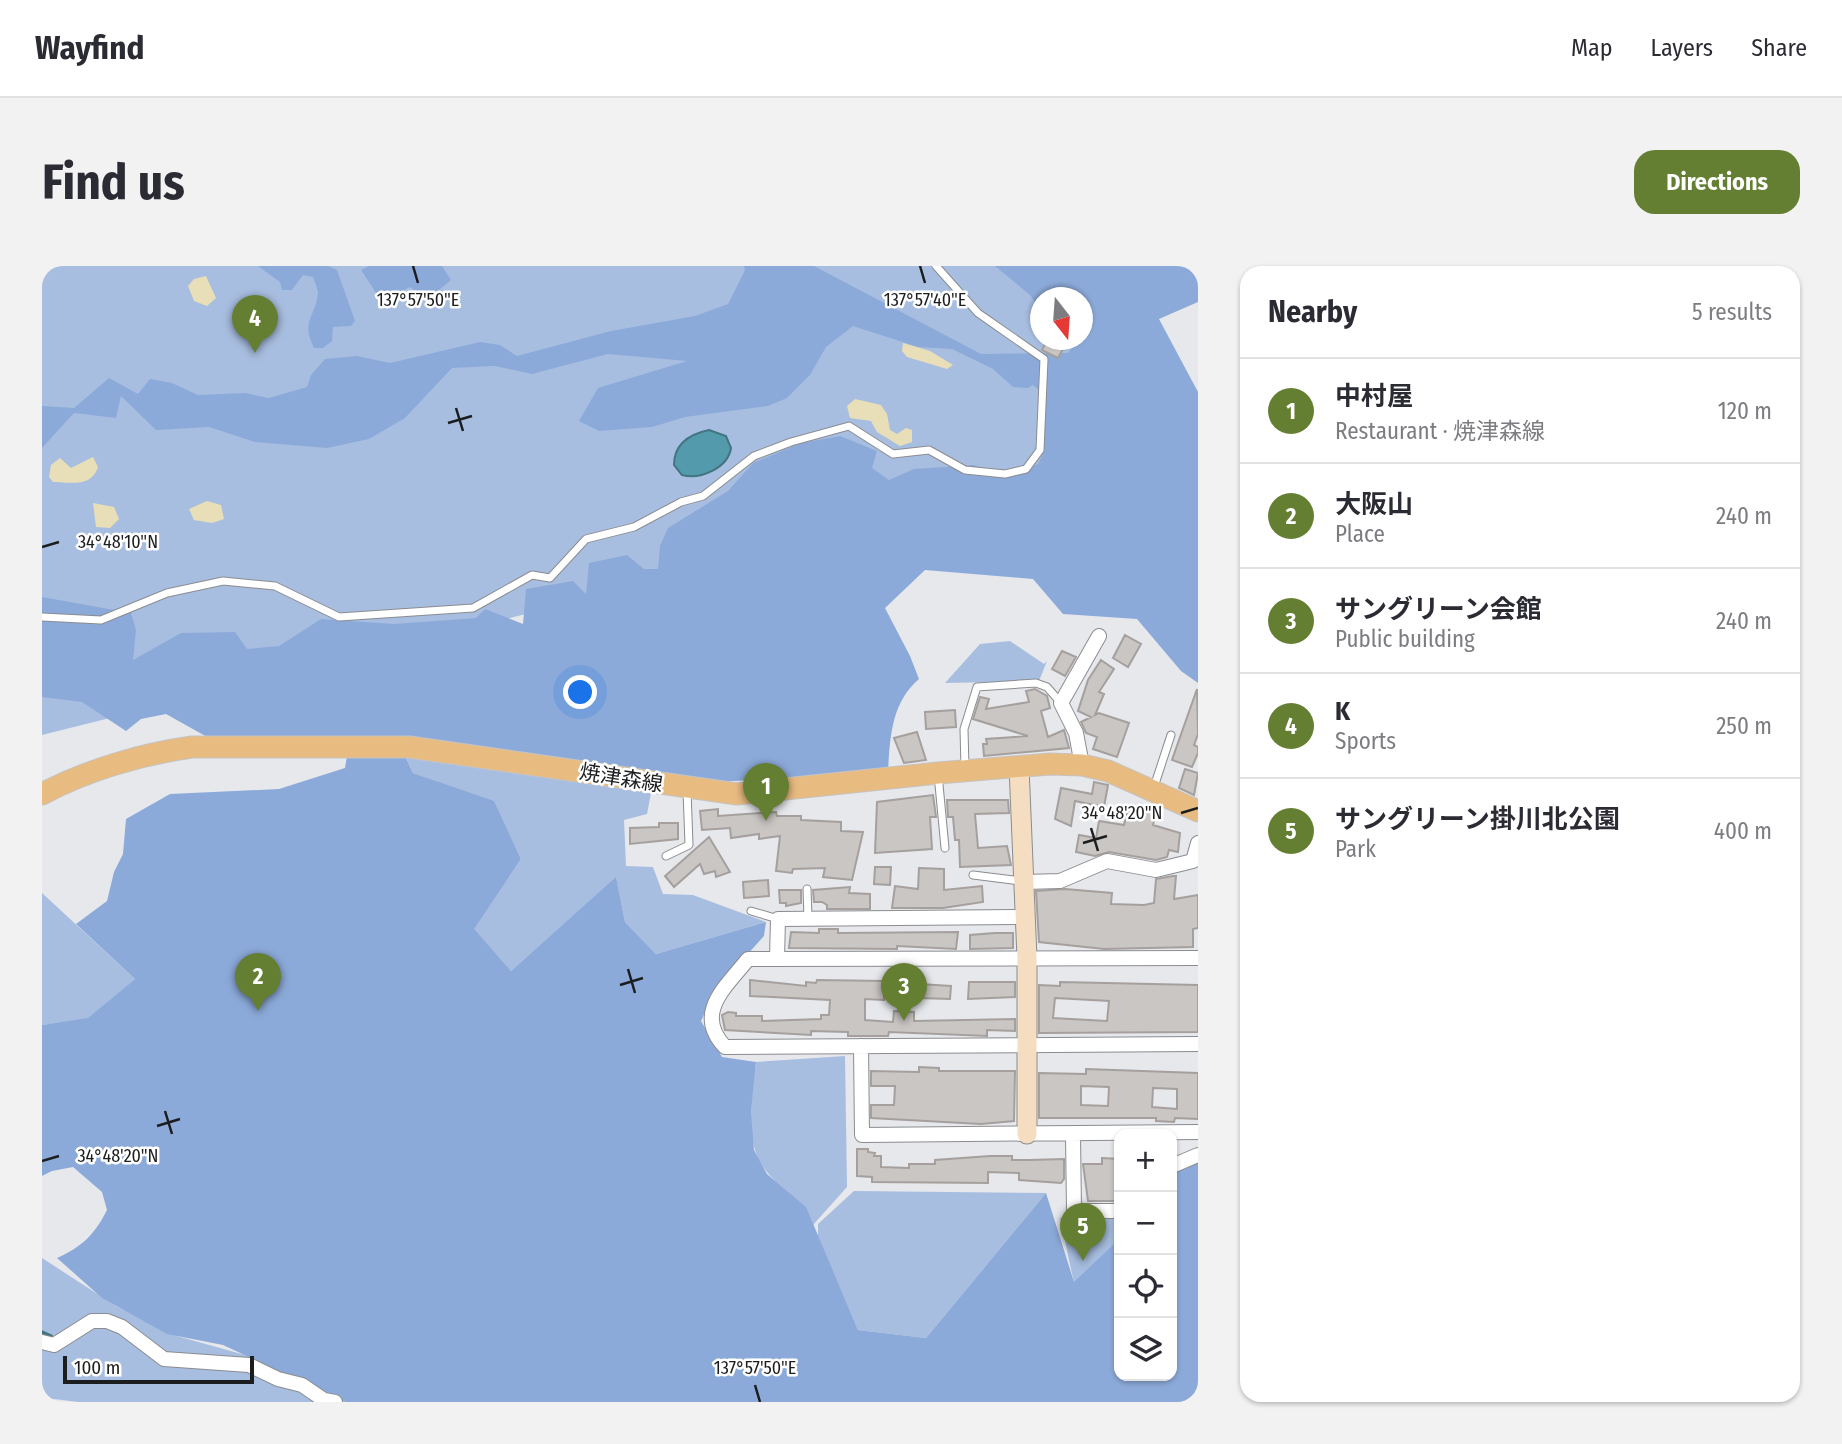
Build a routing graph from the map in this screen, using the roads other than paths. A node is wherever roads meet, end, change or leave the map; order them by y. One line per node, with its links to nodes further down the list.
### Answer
1 (936, 266): 2 (lane)
2 (42, 617)
3 (1099, 636): 4 (street)
4 (1061, 702): 6 (street); 8 (lane)
5 (1171, 736): 11 (lane)
6 (1082, 765): 7 (main road, 焼津森線); 11 (main road, 焼津森線)
7 (1019, 767): 8 (main road, 焼津森線); 18 (street)
8 (965, 771): 9 (main road, 焼津森線)
9 (938, 773): 10 (main road, 焼津森線); 15 (lane)
10 (687, 789): 12 (main road, 焼津森線); 16 (lane)
11 (1152, 791): 13 (main road, 焼津森線)
12 (42, 794)
13 (1198, 811)
14 (1198, 843): 18 (street)
15 (945, 848)
16 (666, 856)
17 (973, 875): 18 (lane)
18 (1025, 882): 21 (street)
19 (807, 889): 22 (lane)
20 (751, 911): 23 (lane)
21 (1025, 917): 22 (street); 25 (street)
22 (808, 918): 23 (street)
23 (778, 919): 24 (street)
24 (777, 958): 25 (street); 29 (street)
25 (1027, 958): 26 (street); 28 (street)
26 (1198, 958)
27 (1198, 1044): 28 (street)
28 (1028, 1045): 29 (street); 31 (street)
29 (861, 1046): 31 (street)
30 (1198, 1132): 32 (street)
31 (1027, 1134): 32 (street)
32 (1073, 1135): 35 (street)
33 (1198, 1156): 34 (street)
34 (1177, 1164)
35 (1114, 1211)
36 (42, 1342): 37 (street)
37 (335, 1402)

